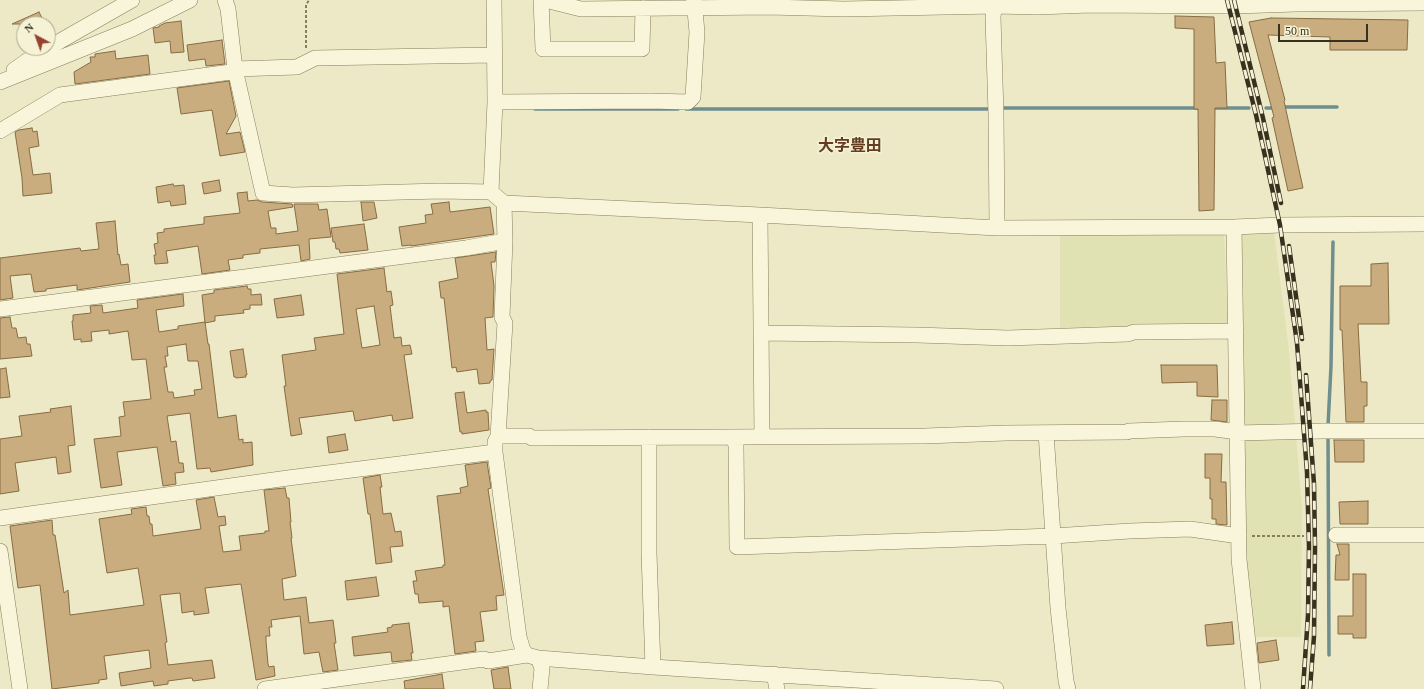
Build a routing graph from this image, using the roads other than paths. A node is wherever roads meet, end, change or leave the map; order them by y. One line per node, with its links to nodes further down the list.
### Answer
1 (132, 0): 13 (street)
2 (190, 0): 13 (street)
3 (225, 0): 12 (street)
4 (494, 0): 11 (street)
5 (541, 0): 10 (street)
6 (545, 0): 10 (street)
7 (995, 3): 8 (street); 9 (street); 21 (street)
8 (1424, 3)
9 (694, 4): 10 (street); 14 (street)
10 (643, 8)
11 (494, 55): 12 (street); 14 (street)
12 (235, 69): 15 (street); 16 (street)
13 (0, 81)
14 (494, 102): 16 (street)
15 (0, 131)
16 (491, 192): 17 (street)
17 (504, 203): 18 (street); 22 (street)
18 (760, 215): 21 (street); 25 (street)
19 (1424, 224): 20 (street)
20 (1234, 227): 21 (street); 24 (street)
21 (997, 228)
22 (505, 241): 23 (street); 29 (street)
23 (0, 309)
24 (1236, 331): 25 (street); 26 (street)
25 (761, 333): 32 (street)
26 (1237, 431): 27 (street); 28 (street); 38 (street)
27 (1424, 431)
28 (1046, 433): 32 (street); 37 (street)
29 (498, 436): 30 (street); 33 (street)
30 (649, 437): 31 (street); 41 (street)
31 (733, 437): 32 (street); 37 (street)
32 (762, 437)
33 (495, 452): 34 (street); 40 (street)
34 (0, 518)
35 (1336, 535): 36 (street)
36 (1424, 535)
37 (1053, 536): 38 (street); 48 (street)
38 (1239, 536): 49 (street)
39 (0, 552): 43 (street)
40 (532, 656): 41 (street); 44 (street); 45 (street)
41 (653, 667): 42 (street)
42 (774, 674): 46 (street); 47 (street)
43 (20, 689)
44 (265, 689)
45 (540, 689)
46 (777, 689)
47 (996, 689)
48 (1068, 689)
49 (1253, 689)

